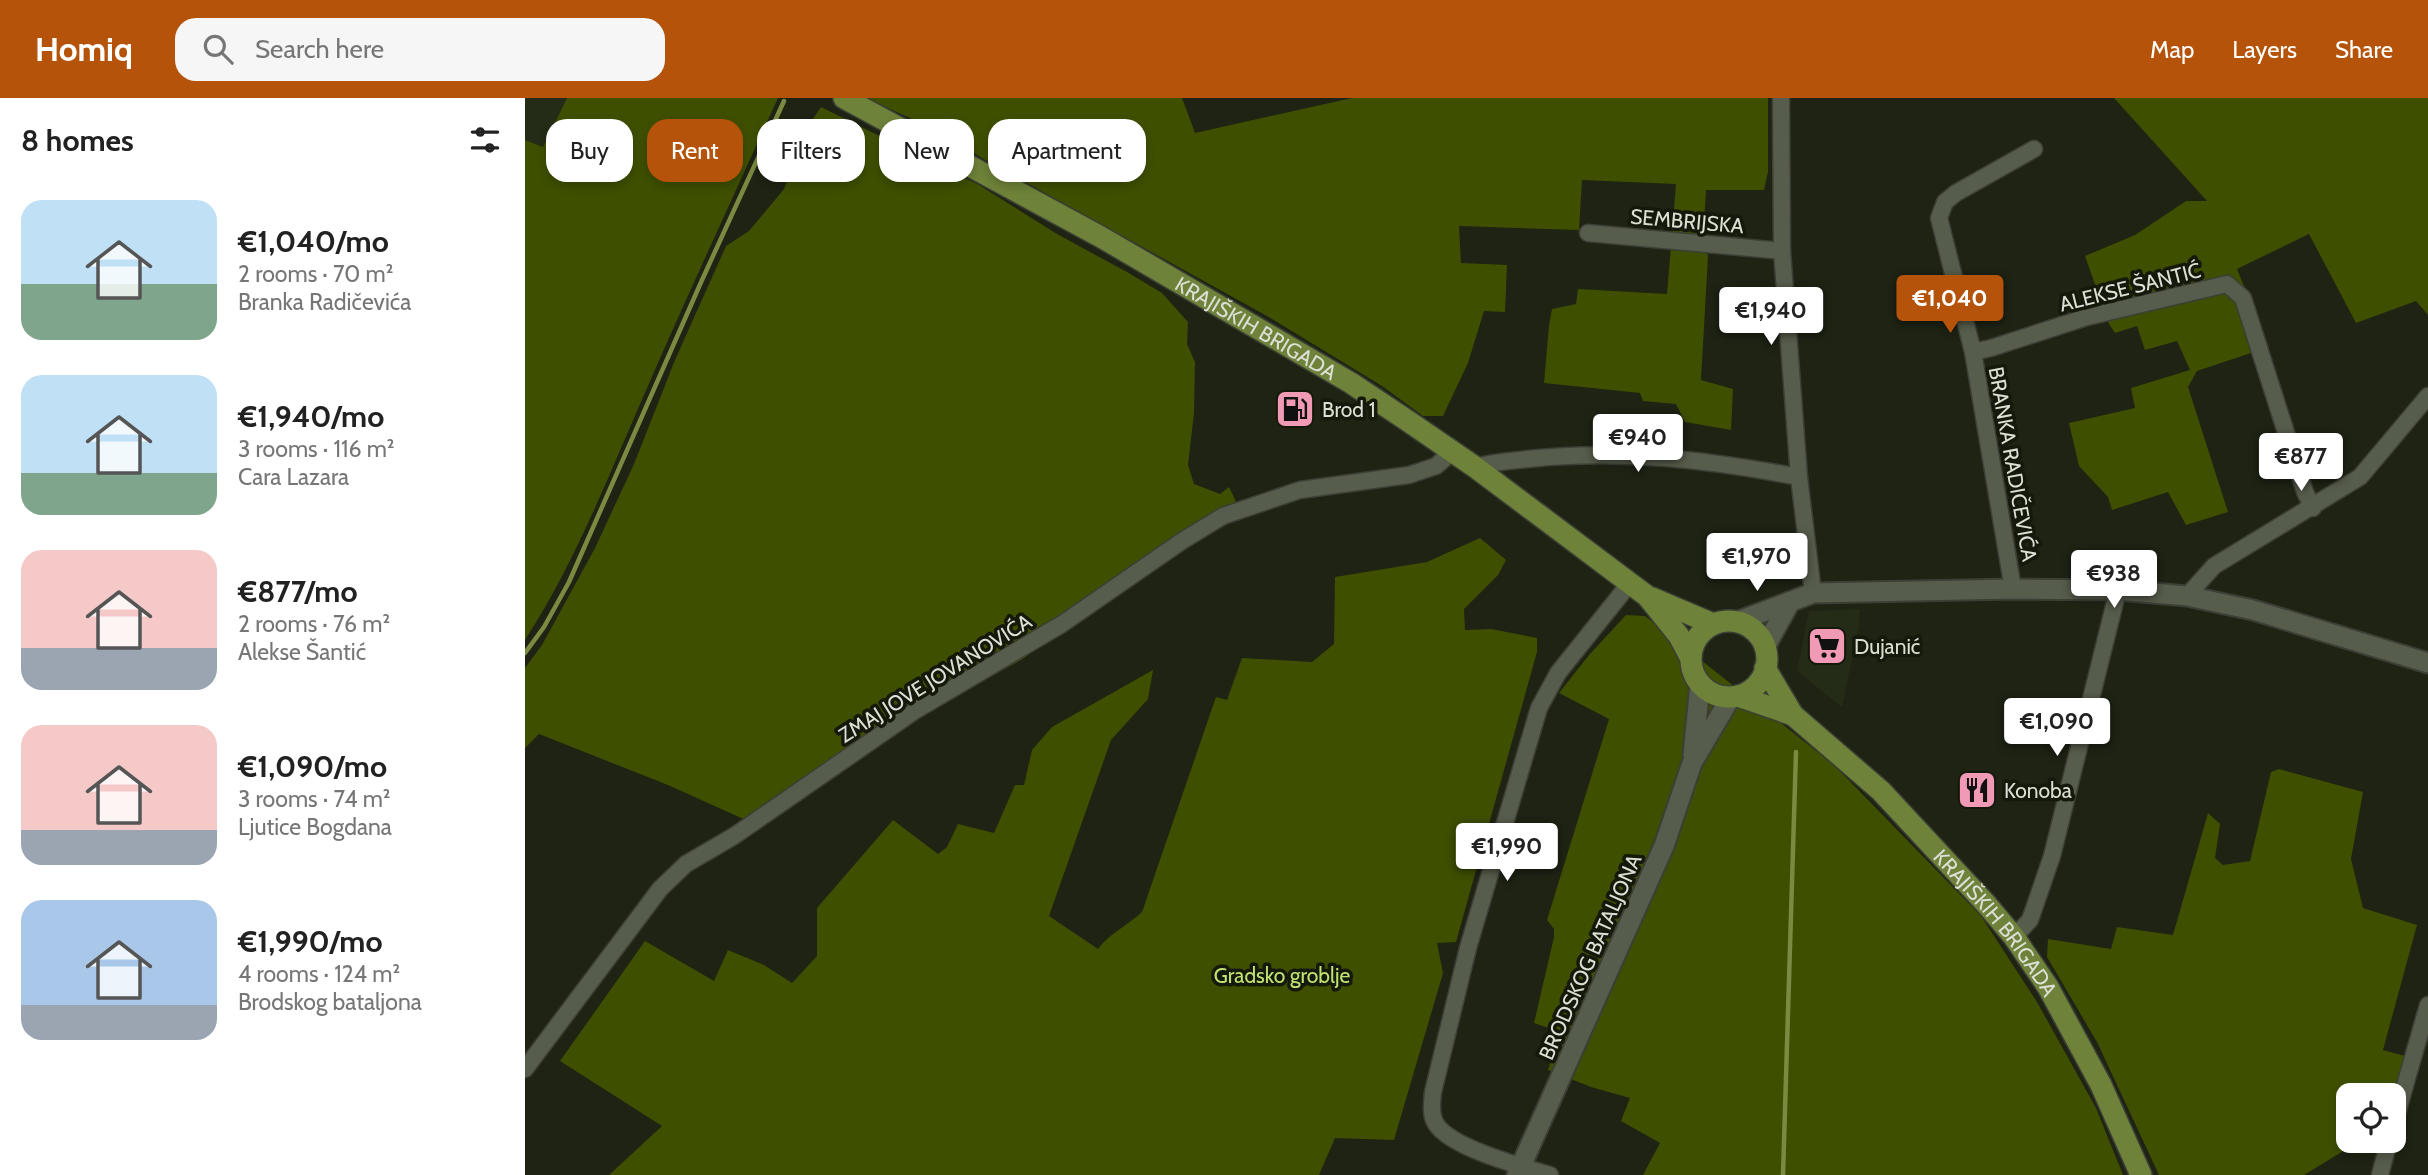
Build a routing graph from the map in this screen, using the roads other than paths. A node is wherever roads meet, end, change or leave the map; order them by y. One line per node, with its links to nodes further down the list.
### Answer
1 (843, 98): 8 (main road, KRAJIŠKIH BRIGADA)
2 (1781, 98): 5 (street)
3 (2033, 149): 6 (street, BRANKA RADIČEVIĆA)
4 (1588, 233): 5 (street, SEMBRIJSKA)
5 (1782, 251): 10 (street)
6 (1973, 352): 11 (street, ALEKSE ŠANTIĆ); 12 (street, BRANKA RADIČEVIĆA)
7 (2428, 396): 11 (street)
8 (1452, 452): 9 (main road, KRAJIŠKIH BRIGADA); 29 (street, ZMAJ JOVE JOVANOVIĆA)
9 (1475, 467): 10 (street); 13 (main road, KRAJIŠKIH BRIGADA)
10 (1799, 477): 15 (street)
11 (2313, 508): 16 (street)
12 (2013, 589): 14 (street); 15 (street)
13 (1638, 590): 19 (main road, KRAJIŠKIH BRIGADA); 20 (main road, KRAJIŠKIH BRIGADA); 32 (street)
14 (2118, 590): 16 (street); 27 (street)
15 (1813, 593): 17 (street)
16 (2187, 596): 22 (street)
17 (1790, 602): 18 (street); 21 (street)
18 (1739, 621): 19 (main road); 21 (main road)
19 (1713, 624): 20 (main road)
20 (1691, 657): 23 (main road)
21 (1765, 658): 24 (main road); 25 (main road, KRAJIŠKIH BRIGADA)
22 (2428, 663)
23 (1700, 684): 24 (main road); 26 (street, BRODSKOG BATALJONA)
24 (1734, 696): 25 (main road, KRAJIŠKIH BRIGADA); 26 (street, BRODSKOG BATALJONA)
25 (1793, 715): 27 (main road, KRAJIŠKIH BRIGADA)
26 (1692, 763): 32 (street, BRODSKOG BATALJONA)
27 (2014, 937): 34 (main road, KRAJIŠKIH BRIGADA)
28 (2428, 1005): 30 (street)
29 (525, 1069)
30 (2406, 1083)
31 (2386, 1153): 35 (street)
32 (1519, 1171): 33 (street)
33 (1551, 1175)
34 (2141, 1175)
35 (2380, 1175)

